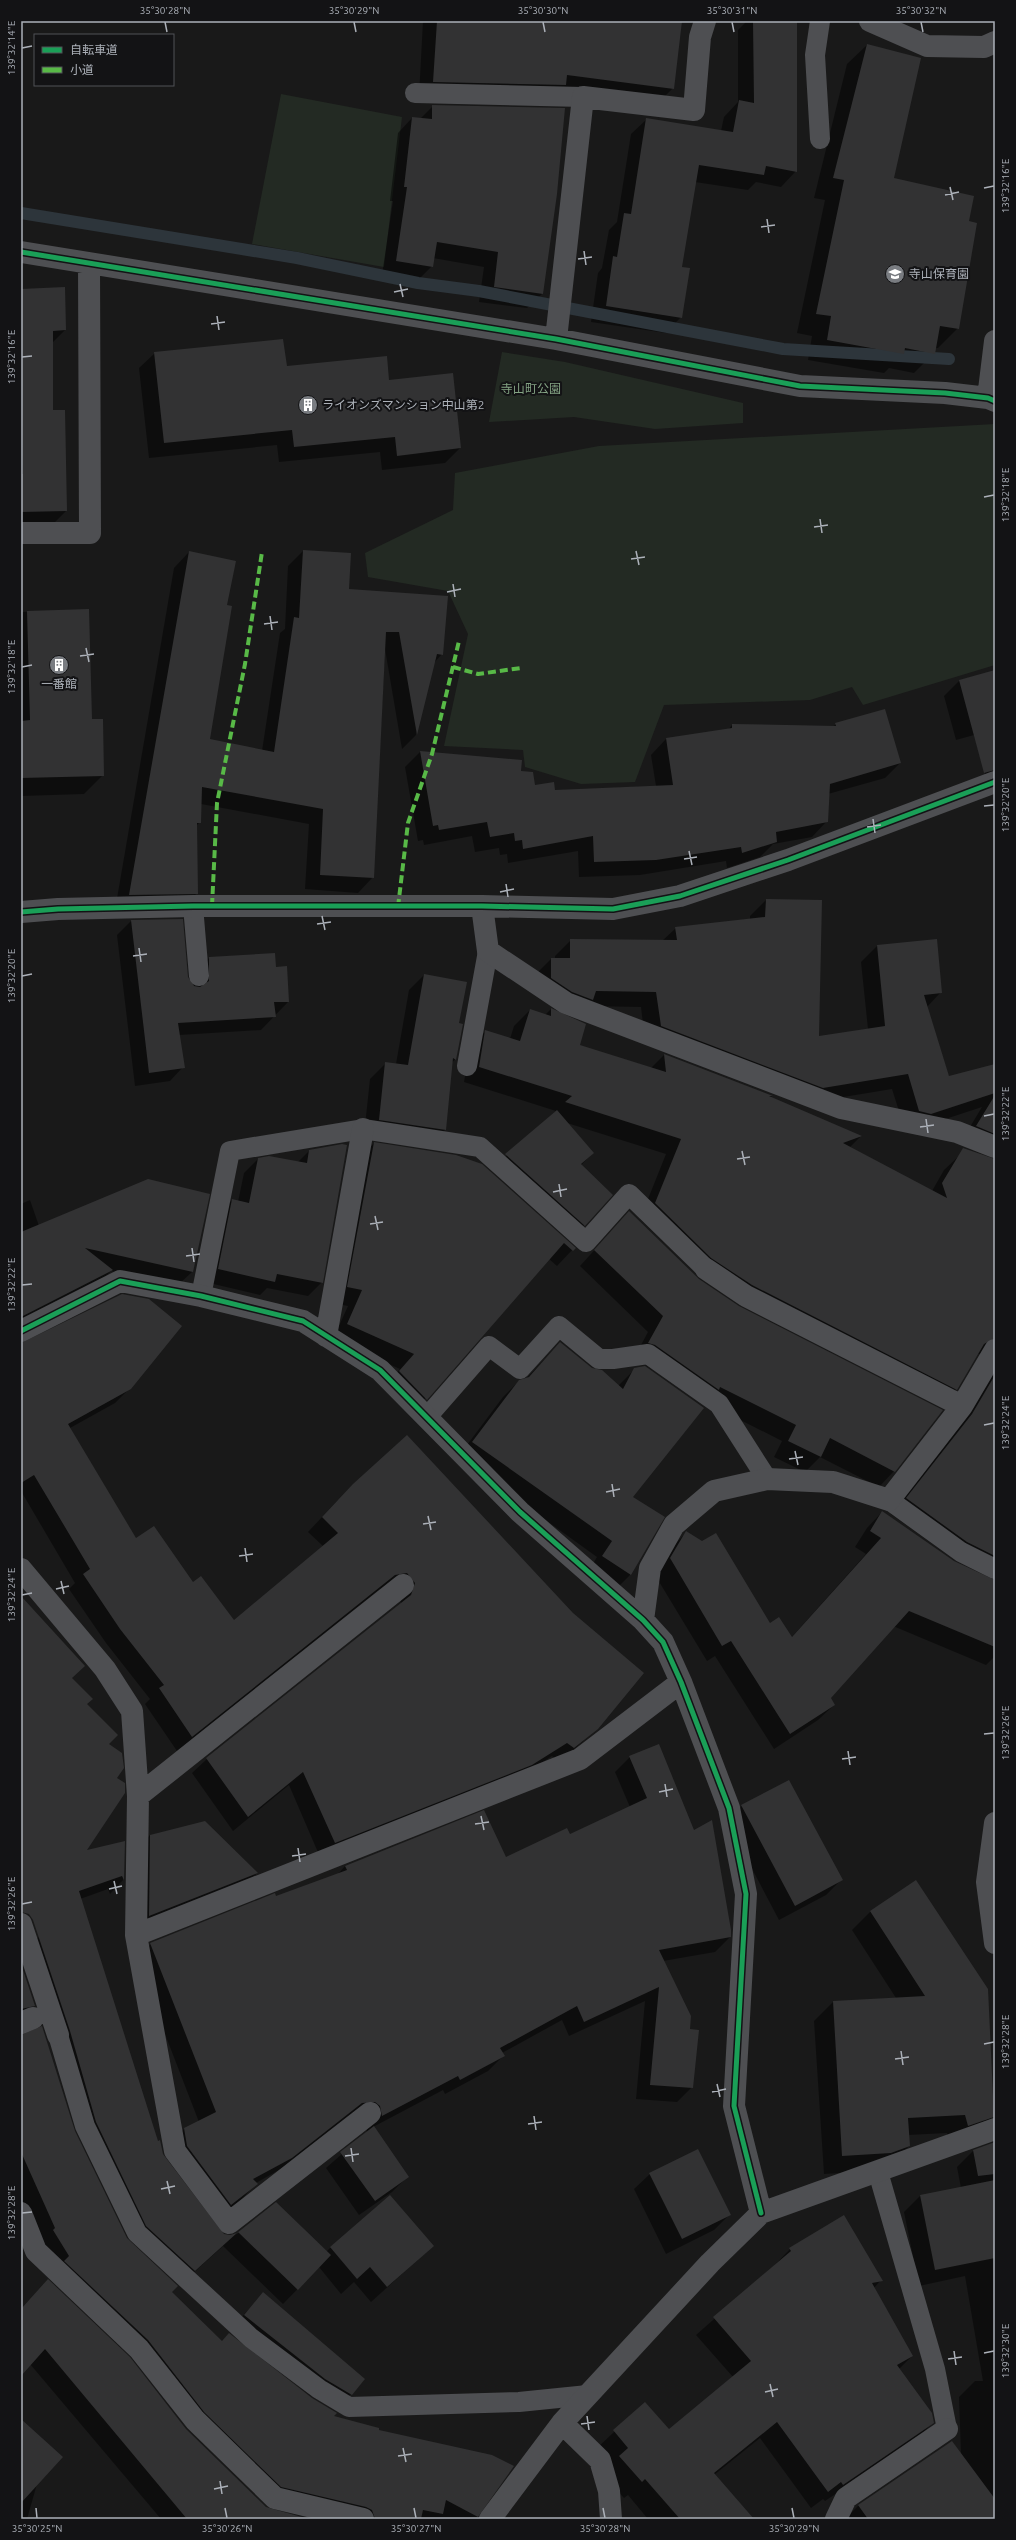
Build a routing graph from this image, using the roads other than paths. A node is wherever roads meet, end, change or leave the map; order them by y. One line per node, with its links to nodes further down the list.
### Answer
1 (705, 21): 6 (street)
2 (820, 21): 7 (lane)
3 (870, 21): 4 (street)
4 (995, 42)
5 (415, 93): 6 (lane)
6 (583, 97): 10 (street)
7 (820, 139)
8 (21, 252): 9 (street)
9 (89, 264): 10 (street); 13 (street)
10 (556, 339): 12 (street)
11 (995, 341): 12 (street)
12 (991, 400)
13 (21, 533)
14 (995, 782): 16 (street)
15 (193, 906): 16 (street); 17 (street); 19 (lane)
16 (482, 906): 18 (street)
17 (21, 912)
18 (488, 951): 20 (lane); 22 (street)
19 (199, 976)
20 (468, 1066)
21 (364, 1129): 23 (lane); 24 (lane); 26 (street)
22 (995, 1147)
23 (706, 1269): 28 (street)
24 (201, 1296): 25 (street); 26 (street)
25 (21, 1331)
26 (326, 1336): 29 (street)
27 (995, 1350): 28 (street)
28 (962, 1406): 31 (street)
29 (427, 1418): 30 (lane); 35 (street)
30 (767, 1480): 31 (street); 35 (street)
31 (889, 1500): 32 (lane)
32 (995, 1569)
33 (21, 1570): 37 (street)
34 (403, 1585): 37 (street)
35 (644, 1620): 36 (street)
36 (681, 1682): 40 (street); 47 (street)
37 (138, 1796): 40 (street)
38 (995, 1823): 41 (street)
39 (21, 1924): 42 (street)
40 (136, 1935): 43 (street)
41 (995, 1943)
42 (58, 2035): 48 (lane)
43 (370, 2113)
44 (995, 2129): 45 (street)
45 (878, 2172): 47 (street); 50 (lane)
46 (21, 2213): 51 (street)
47 (761, 2213): 48 (street)
48 (588, 2395): 49 (street)
49 (562, 2423): 52 (street); 53 (street)
50 (947, 2429): 54 (street)
51 (364, 2519)
52 (490, 2519)
53 (611, 2519)
54 (836, 2519)

